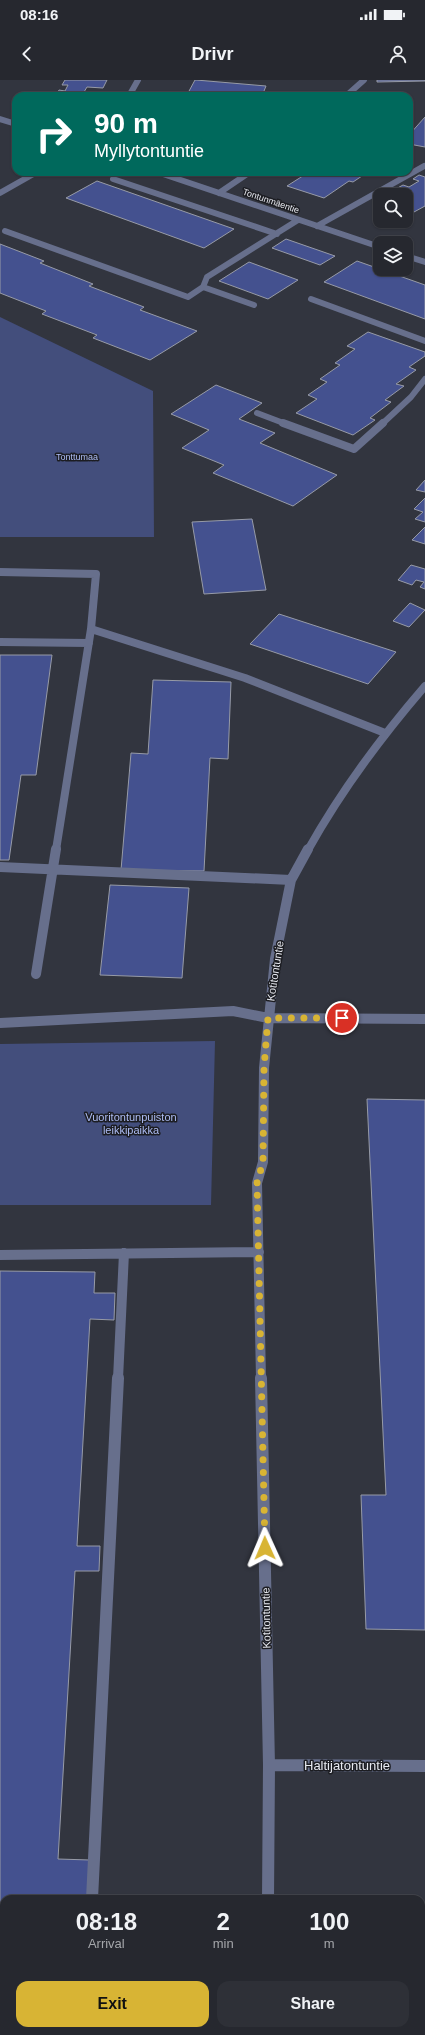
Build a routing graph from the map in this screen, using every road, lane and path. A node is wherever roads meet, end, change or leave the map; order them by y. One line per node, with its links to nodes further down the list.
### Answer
1 (138, 80): 3 (street)
2 (364, 80): 4 (street)
3 (131, 92)
4 (350, 92)
5 (0, 119): 6 (street)
6 (12, 123)
7 (424, 166): 8 (street)
8 (413, 172)
9 (30, 176): 14 (street)
10 (169, 176): 15 (street, Tontunmäentie)
11 (244, 176): 15 (street)
12 (406, 176): 17 (street)
13 (112, 178): 19 (street)
14 (0, 193)
15 (219, 193): 16 (street, Tontunmäentie)
16 (298, 220): 17 (street, Tontunmäentie); 19 (street)
17 (317, 226): 20 (street, Tontunmäentie)
18 (5, 231): 23 (street)
19 (276, 234): 23 (street)
20 (373, 245)
21 (413, 258): 22 (street)
22 (425, 262)
23 (204, 287): 25 (street)
24 (311, 299): 26 (street)
25 (254, 305)
26 (425, 341)
27 (425, 379): 28 (street)
28 (257, 413)
29 (0, 572): 30 (street)
30 (91, 629): 32 (street); 34 (street)
31 (0, 642): 32 (street)
32 (89, 643): 36 (street)
33 (425, 686): 34 (street, Kotitontuntie)
34 (385, 733): 37 (street, Kotitontuntie)
35 (0, 868): 36 (street)
36 (52, 871): 37 (street); 38 (street)
37 (291, 880): 39 (street, Kotitontuntie)
38 (36, 974)
39 (268, 1018): 40 (street); 41 (street); 42 (street, Kotitontuntie)
40 (425, 1019)
41 (0, 1023)
42 (260, 1252): 43 (street); 45 (street, Kotitontuntie)
43 (124, 1253): 44 (street); 47 (street)
44 (0, 1255)
45 (269, 1765): 46 (street, Haltijatontuntie); 48 (street, Kotitontuntie)
46 (425, 1766)
47 (92, 1895)
48 (268, 1895)

